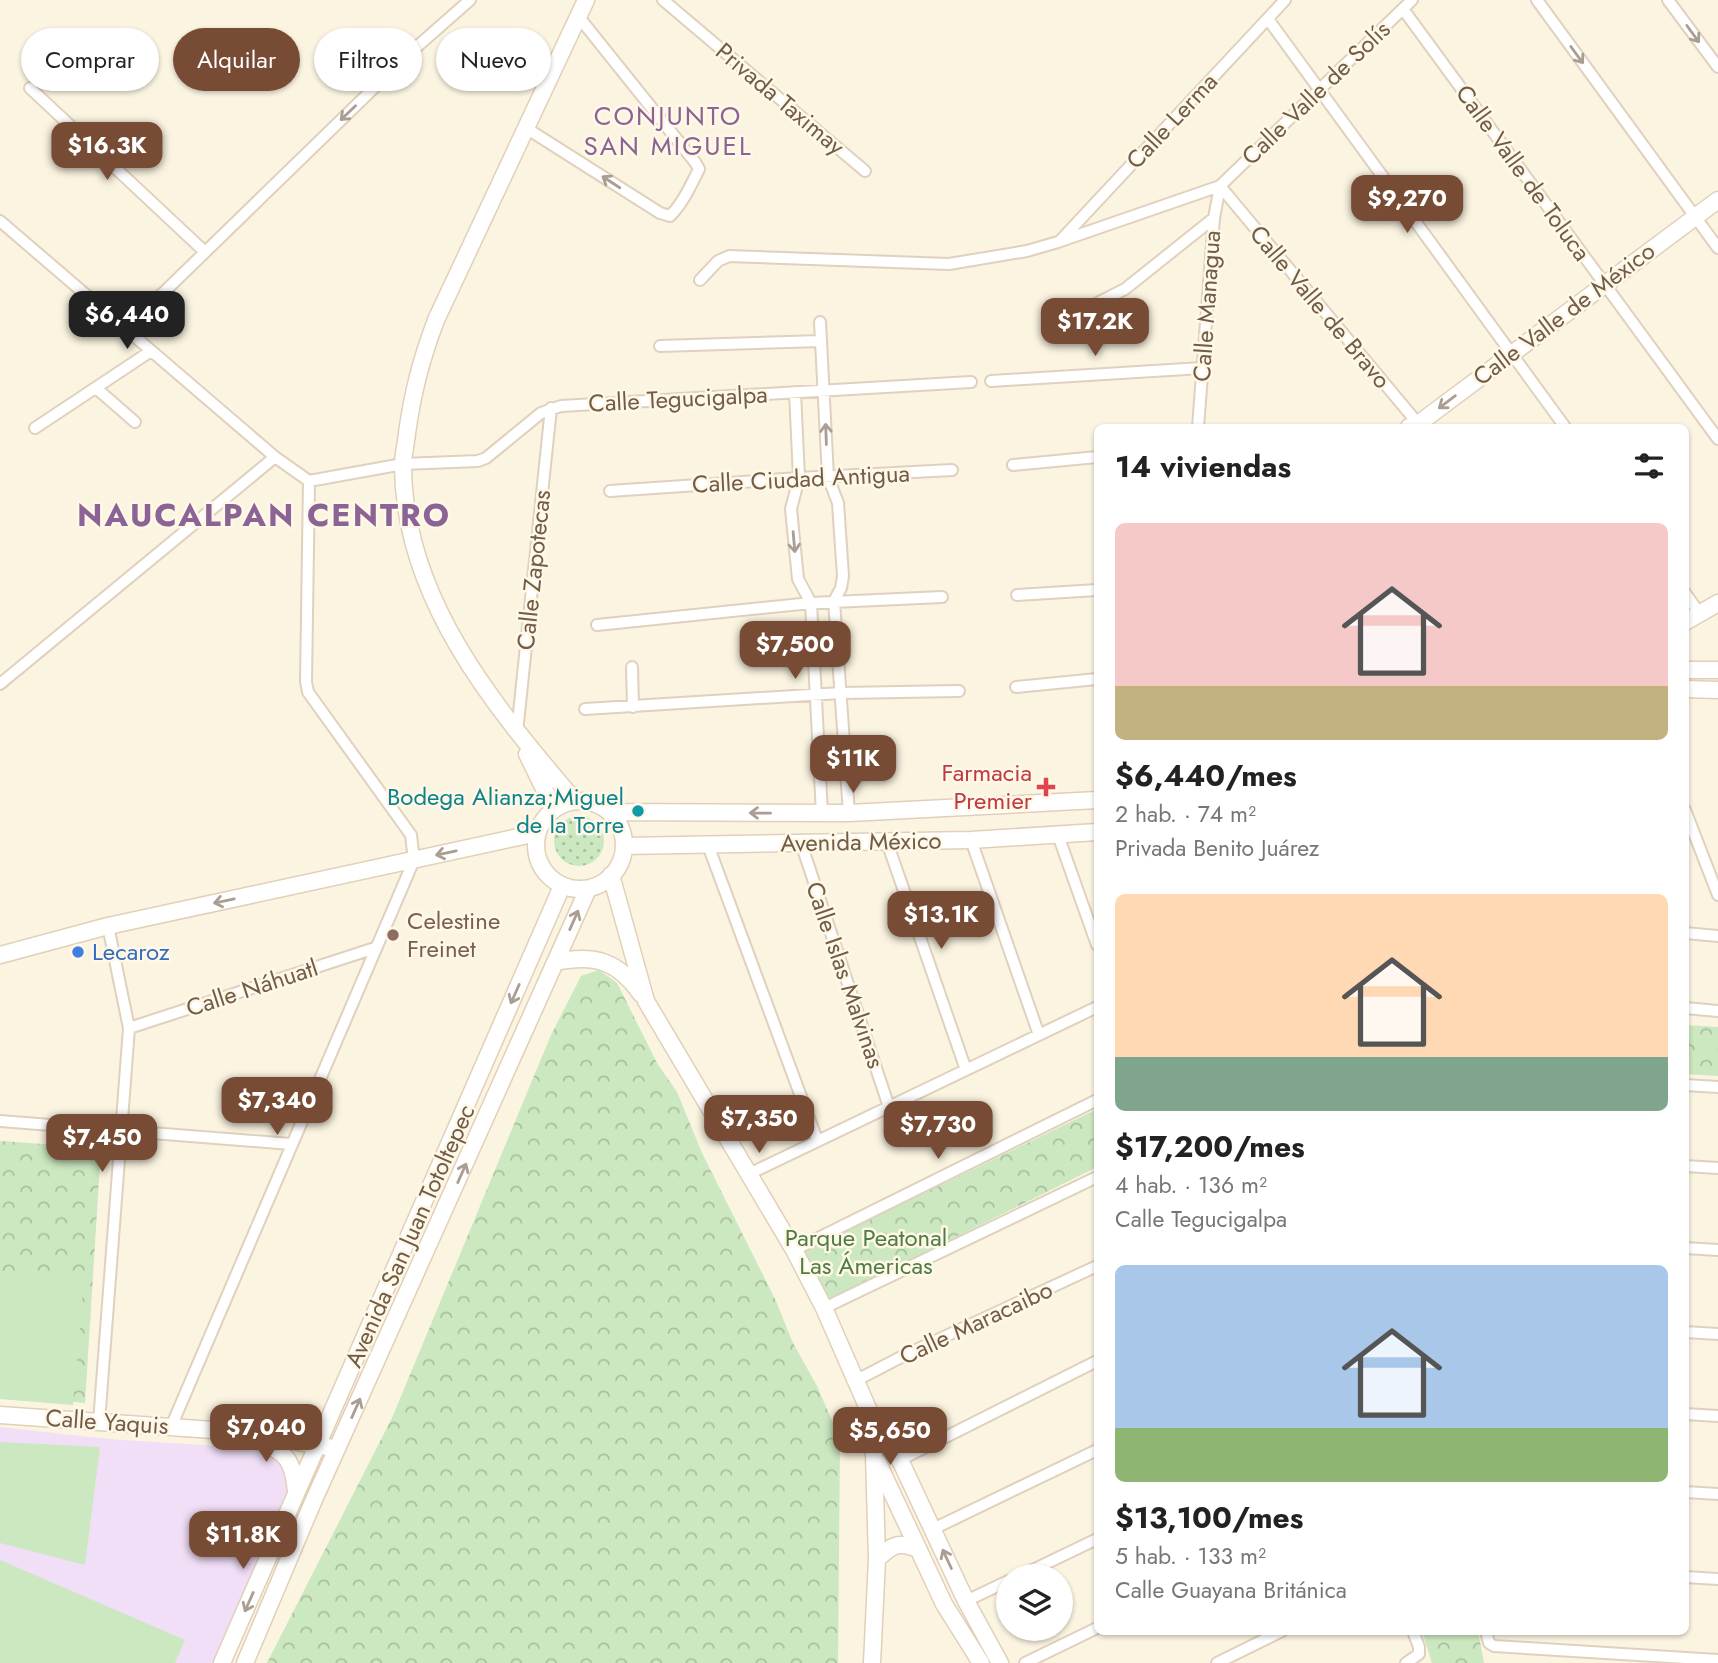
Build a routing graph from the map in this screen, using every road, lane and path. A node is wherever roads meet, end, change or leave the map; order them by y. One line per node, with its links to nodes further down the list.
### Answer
1 (470, 0): 23 (street, one-way to 23)
2 (586, 0): 9 (main road)
3 (663, 0): 15 (street, Privada Taximay)
4 (1285, 0): 10 (street, Calle Lerma)
5 (1412, 0): 8 (street, Calle Valle de Solís)
6 (1537, 0): 18 (street, one-way to 18)
7 (1668, 0): 11 (street, one-way to 11)
8 (1403, 9): 12 (street, Calle Valle de Solís); 25 (street, Calle Valle de Toluca)
9 (579, 16): 14 (main road); 14 (street, one-way to 14)
10 (1268, 19): 12 (street); 21 (street, Calle Lerma)
11 (1718, 67)
12 (1320, 88): 16 (street, Calle Valle de Solís); 32 (street)
13 (32, 91): 23 (street)
14 (526, 128): 49 (main road)
15 (865, 171)
16 (1220, 186): 19 (street, Calle Managua); 21 (street); 42 (street, Calle Valle de Bravo)
17 (1718, 200): 18 (main road, Calle Valle de México)
18 (1696, 217): 22 (street); 25 (main road, Calle Valle de México)
19 (1213, 218): 26 (street); 33 (street, Calle Managua)
20 (0, 221): 28 (street)
21 (1058, 242): 24 (street)
22 (1718, 248)
23 (205, 251): 28 (street)
24 (700, 280)
25 (1604, 283): 32 (main road, Calle Valle de México); 46 (street, Calle Valle de Toluca)
26 (1074, 315)
27 (820, 322): 29 (street)
28 (126, 329): 31 (street)
29 (821, 341): 30 (street); 37 (street)
30 (660, 346)
31 (151, 351): 36 (street); 47 (street)
32 (1512, 353): 43 (main road, Calle Valle de México, one-way to 43); 44 (street)
33 (1202, 368): 34 (street); 41 (street, Calle Managua)
34 (991, 381)
35 (971, 382): 37 (street, Calle Tegucigalpa)
36 (96, 388): 40 (street); 45 (street)
37 (824, 390): 38 (street, Calle Tegucigalpa); 52 (street, one-way to 37)
38 (795, 392): 39 (street, Calle Tegucigalpa); 53 (street)
39 (551, 408): 49 (street); 79 (street, Calle Zapotecas)
40 (135, 422)
41 (1198, 424)
42 (1414, 424)
43 (1419, 424)
44 (1564, 424)
45 (35, 428)
46 (1718, 439)
47 (275, 457): 54 (street); 70 (street)
48 (1094, 457): 50 (street)
49 (403, 464): 54 (street); 79 (main road)
50 (1013, 466)
51 (952, 470): 52 (street, Calle Ciudad Antigua)
52 (828, 477): 53 (street, Calle Ciudad Antigua); 60 (street)
53 (799, 478): 55 (street, Calle Ciudad Antigua); 61 (street, one-way to 61)
54 (309, 481): 97 (street)
55 (610, 491)
56 (1094, 590): 57 (street)
57 (1017, 595)
58 (942, 597): 60 (street)
59 (1689, 599): 63 (street)
60 (834, 601): 61 (street); 75 (street)
61 (811, 603): 65 (street); 76 (street)
62 (1718, 603): 63 (main road)
63 (1700, 614): 64 (main road)
64 (1689, 620)
65 (597, 625)
66 (632, 667): 77 (street)
67 (1689, 670): 68 (main road)
68 (1718, 670)
69 (1094, 678): 71 (street)
70 (0, 684)
71 (1016, 687)
72 (1689, 689): 73 (main road)
73 (1718, 690)
74 (959, 691): 75 (street)
75 (841, 694): 76 (street); 85 (street)
76 (816, 695): 77 (street); 86 (street)
77 (633, 707): 78 (street)
78 (585, 709)
79 (517, 733): 80 (main road); 83 (main road)
80 (573, 800): 83 (main road); 84 (main road)
81 (1094, 800): 82 (main road, Avenida México)
82 (1015, 806): 85 (main road, Avenida México); 91 (main road)
83 (554, 809): 89 (main road)
84 (609, 812): 86 (main road, Avenida México, one-way to 84); 96 (main road)
85 (849, 813): 86 (main road, Avenida México)
86 (822, 814)
87 (1689, 820): 100 (street)
88 (1094, 832): 90 (main road, Avenida México)
89 (537, 833): 97 (main road, one-way to 97); 99 (main road)
90 (1058, 835): 91 (main road, Avenida México); 103 (street)
91 (1020, 837): 92 (main road, Avenida México)
92 (971, 840): 93 (main road, Avenida México); 113 (street)
93 (887, 842): 94 (main road, Avenida México); 114 (street)
94 (801, 843): 95 (main road, Avenida México); 118 (street, Calle Islas Malvinas)
95 (708, 845): 96 (main road, Avenida México); 121 (street)
96 (624, 846): 98 (main road)
97 (414, 860): 101 (main road, one-way to 101); 105 (street)
98 (600, 882): 99 (main road); 107 (main road, Avenida San Juan Totoltepec, one-way to 98); 108 (main road)
99 (562, 886): 143 (main road, Avenida San Juan Totoltepec, one-way to 143)
100 (1718, 895)
101 (108, 926): 106 (main road); 112 (street)
102 (1689, 933): 104 (street)
103 (1094, 936)
104 (1718, 936)
105 (374, 948): 112 (street, Calle Náhuatl); 122 (street)
106 (0, 955)
107 (556, 962): 108 (main road); 144 (main road, Avenida San Juan Totoltepec, one-way to 107)
108 (646, 1001): 125 (main road)
109 (1094, 1008): 113 (street)
110 (1689, 1008): 111 (street)
111 (1718, 1011)
112 (129, 1028): 120 (street)
113 (1039, 1035): 114 (street)
114 (966, 1070): 118 (street)
115 (1689, 1085): 116 (street)
116 (1718, 1087)
117 (1094, 1101): 128 (street)
118 (889, 1107): 121 (street)
119 (0, 1121): 120 (street)
120 (121, 1131): 122 (street); 140 (street)
121 (817, 1140): 125 (street)
122 (291, 1144): 141 (street)
123 (1689, 1166): 124 (street)
124 (1718, 1168)
125 (748, 1174): 128 (main road)
126 (1094, 1178): 131 (street)
127 (1689, 1248): 129 (street)
128 (794, 1250): 131 (main road)
129 (1718, 1250)
130 (1094, 1267): 135 (street, Calle Maracaibo)
131 (824, 1308): 135 (main road)
132 (1689, 1332): 133 (street)
133 (1718, 1334)
134 (1094, 1363): 146 (street)
135 (855, 1381): 139 (main road)
136 (1689, 1414): 138 (street)
137 (0, 1415): 140 (main road, Calle Yaquis)
138 (1718, 1416)
139 (873, 1420): 146 (main road); 148 (main road)
140 (99, 1422): 141 (main road, Calle Yaquis)
141 (171, 1427): 142 (main road, Calle Yaquis)
142 (241, 1432): 143 (main road, Calle Yaquis); 151 (main road)
143 (318, 1446): 144 (main road, Calle Yaquis); 151 (main road, Avenida San Juan Totoltepec)
144 (338, 1448): 167 (main road, Avenida San Juan Totoltepec)
145 (1094, 1451): 152 (street)
146 (900, 1460): 147 (main road)
147 (913, 1488): 148 (main road); 152 (main road)
148 (882, 1491): 154 (main road); 155 (main road)
149 (1689, 1492): 150 (street)
150 (1718, 1494)
151 (296, 1495): 166 (main road, Avenida San Juan Totoltepec, one-way to 166)
152 (933, 1529): 160 (main road, one-way to 152)
153 (1094, 1540): 156 (street)
154 (918, 1549): 155 (main road); 169 (main road)
155 (877, 1559): 168 (main road)
156 (1045, 1564)
157 (1689, 1577): 158 (street)
158 (1718, 1579)
159 (996, 1587): 160 (street)
160 (966, 1601): 170 (main road)
161 (1094, 1629): 171 (street)
162 (1275, 1635): 172 (street)
163 (1414, 1635): 173 (street)
164 (1487, 1635): 165 (street)
165 (1718, 1660)
166 (222, 1663)
167 (245, 1663)
168 (872, 1663)
169 (981, 1663)
170 (1000, 1663)
171 (1025, 1663)
172 (1217, 1663)
173 (1406, 1663)

